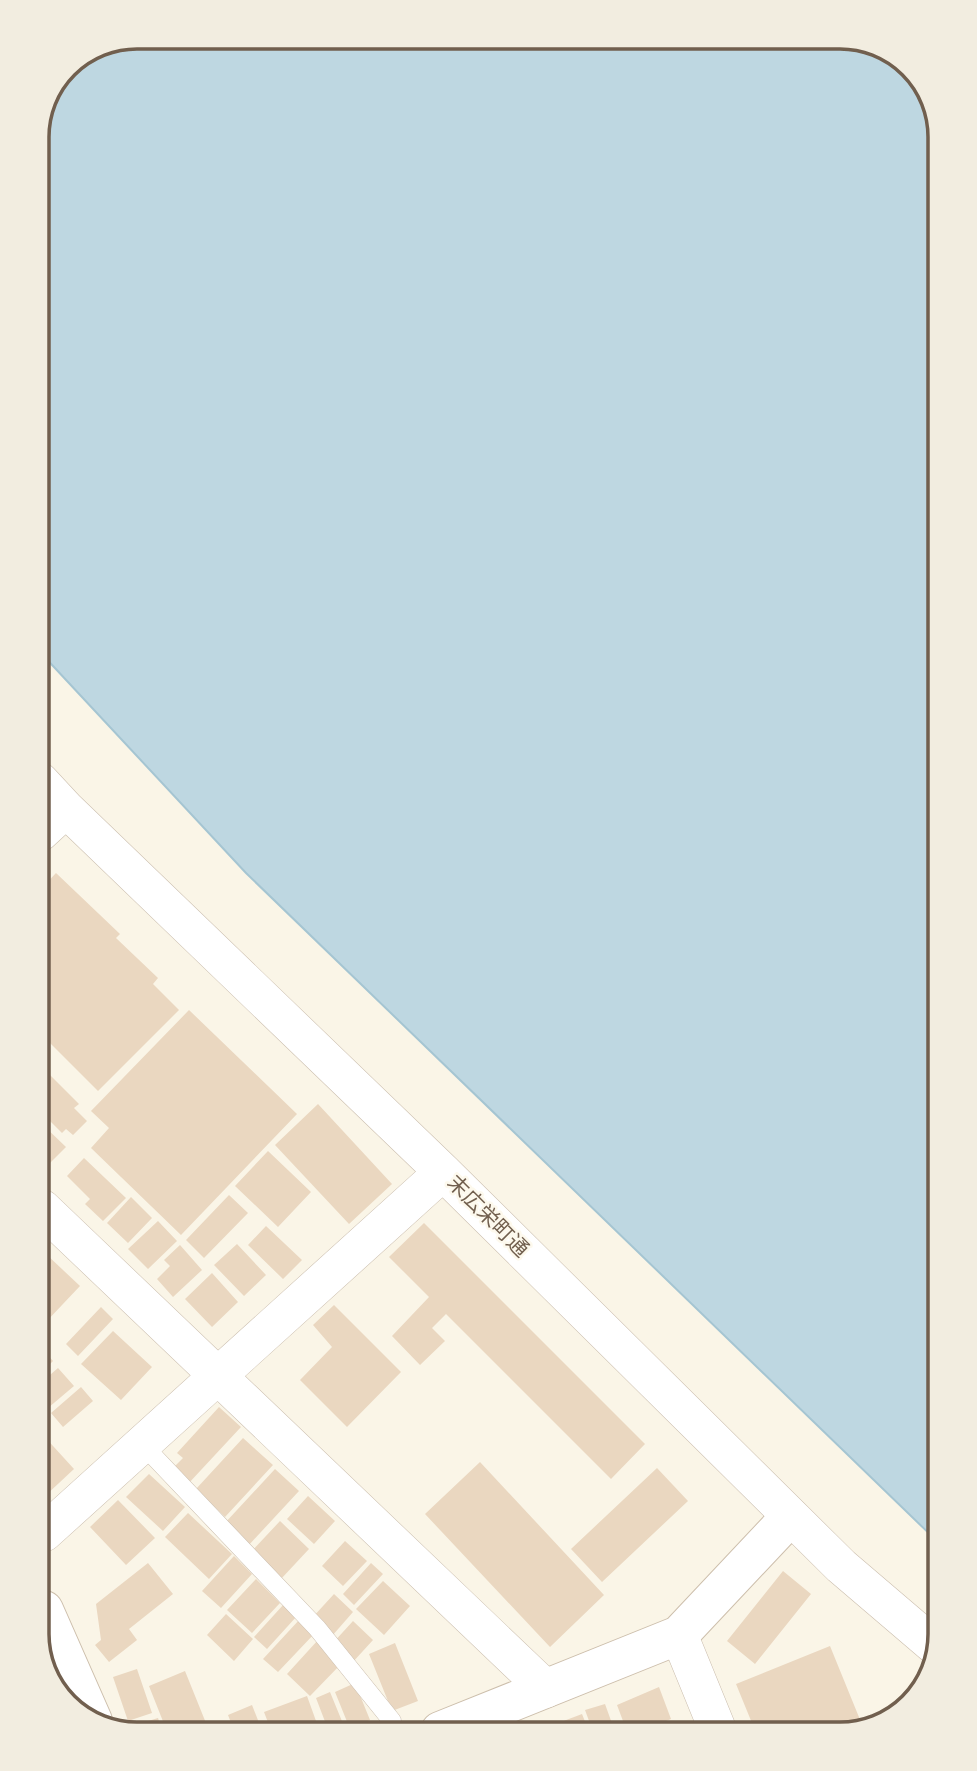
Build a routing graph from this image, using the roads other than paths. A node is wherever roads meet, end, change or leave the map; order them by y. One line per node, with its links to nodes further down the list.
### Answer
1 (53, 821): 2 (street, 末広栄町通)
2 (443, 1172): 4 (street); 6 (street, 末広栄町通)
3 (49, 1215): 4 (street)
4 (219, 1375): 5 (street); 11 (street)
5 (142, 1444): 7 (street); 13 (lane)
6 (790, 1517): 9 (street); 10 (street, 末広栄町通)
7 (49, 1528)
8 (49, 1621): 12 (street)
9 (679, 1635): 11 (street); 15 (street)
10 (928, 1640)
11 (546, 1689): 14 (street)
12 (86, 1706)
13 (392, 1721)
14 (463, 1722)
15 (715, 1722)

